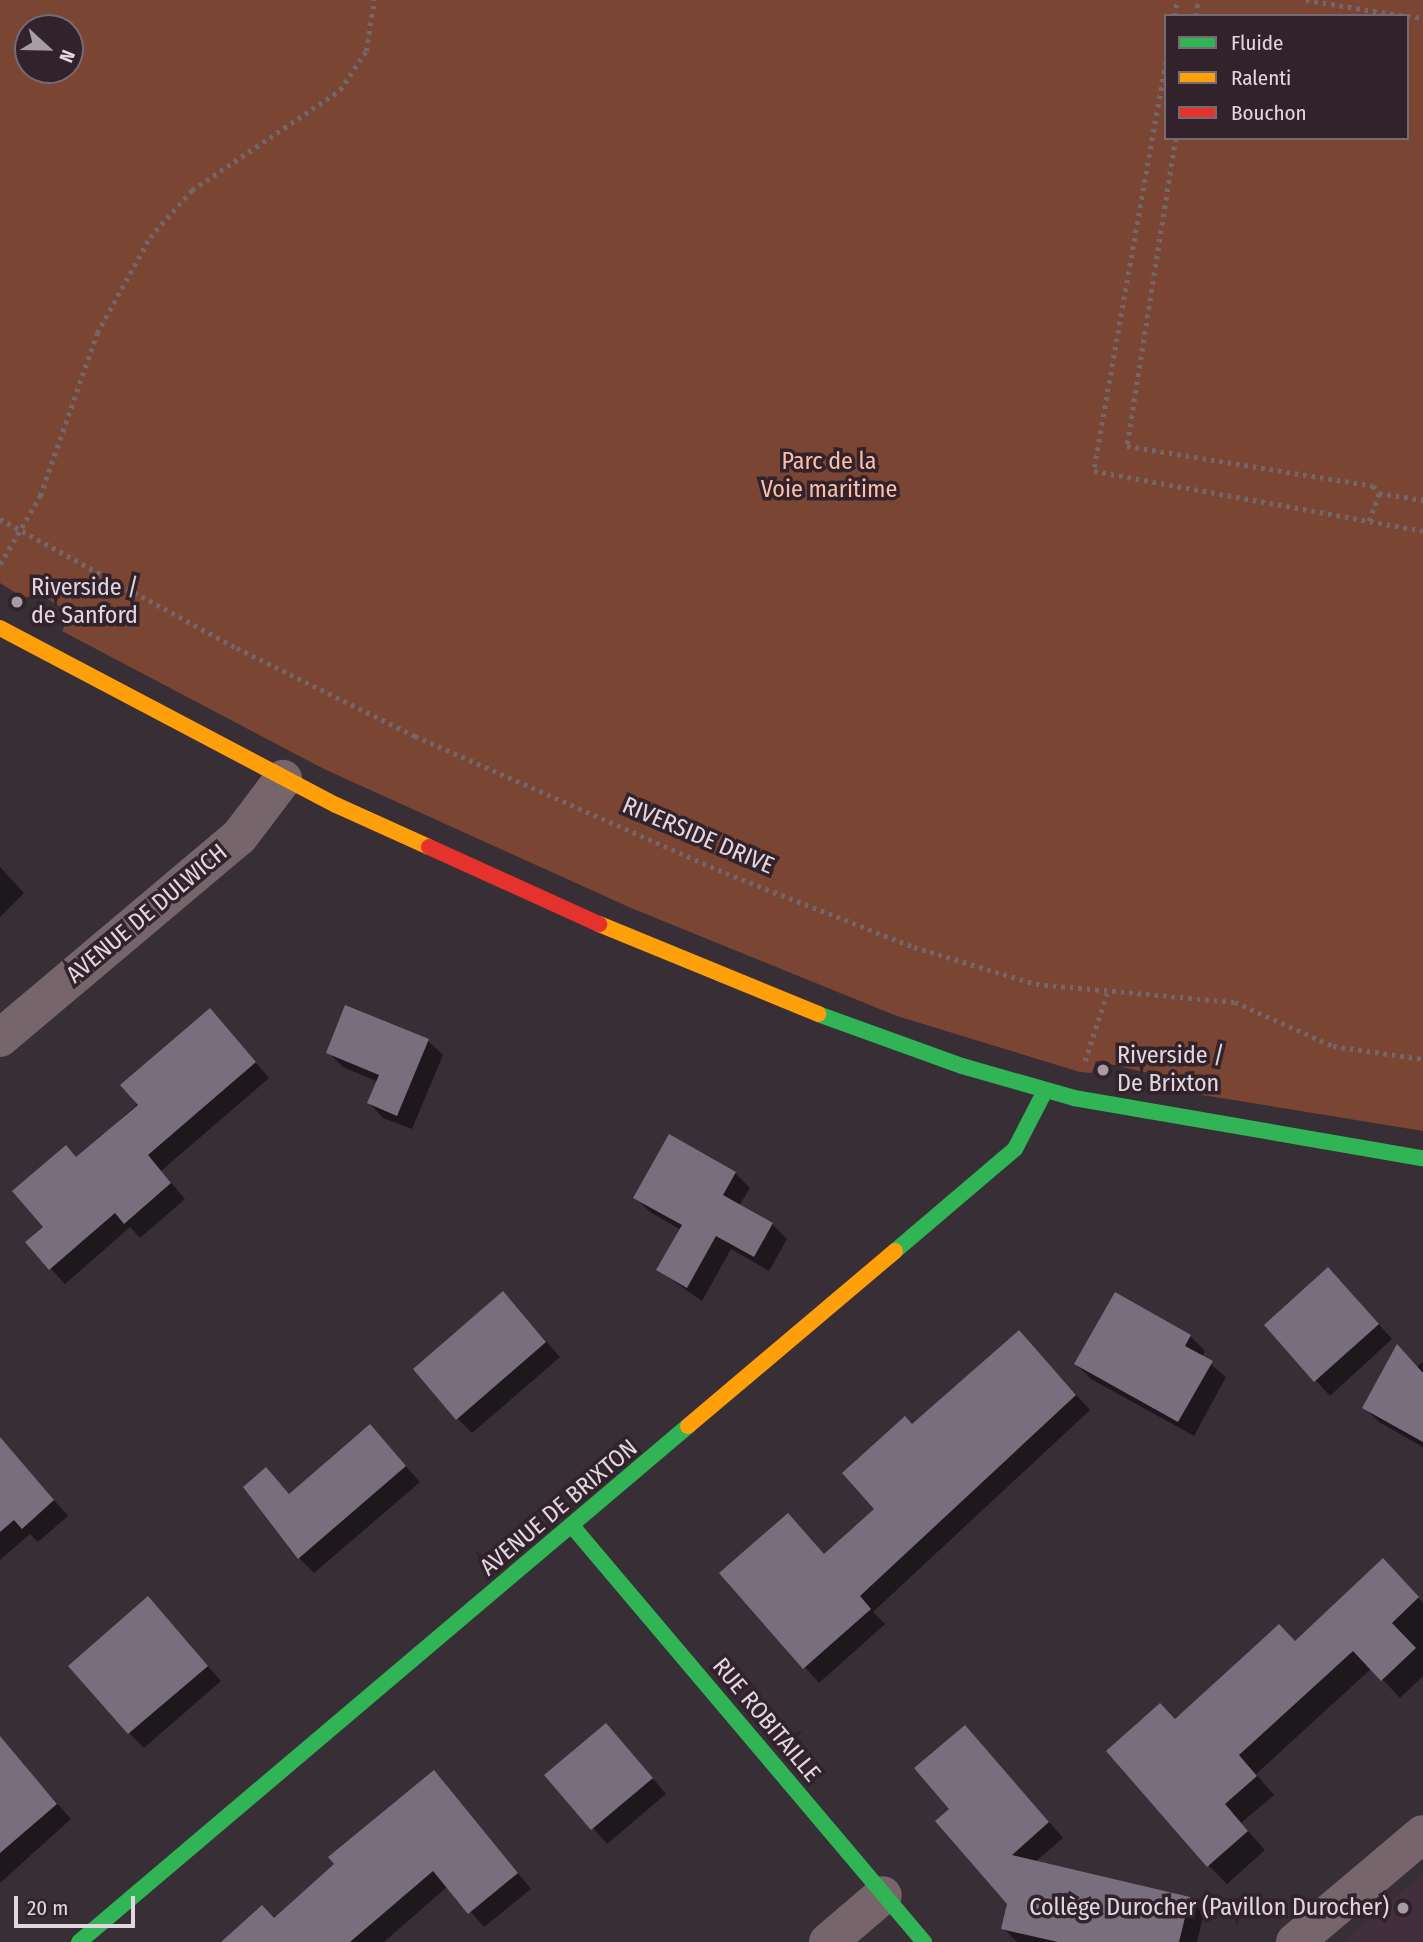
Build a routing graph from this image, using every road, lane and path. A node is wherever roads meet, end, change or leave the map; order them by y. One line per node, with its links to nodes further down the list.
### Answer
1 (374, 0): 10 (path)
2 (1306, 0): 3 (path)
3 (1394, 14)
4 (1164, 73): 9 (path)
5 (1176, 140): 6 (path)
6 (1379, 493): 7 (path); 9 (path)
7 (1423, 500)
8 (0, 519): 10 (path, RIVERSIDE DRIVE)
9 (1369, 521): 11 (path)
10 (20, 530): 12 (path); 14 (path, RIVERSIDE DRIVE)
11 (1423, 531)
12 (0, 564)
13 (0, 628): 16 (street)
14 (324, 692): 15 (path); 17 (path, RIVERSIDE DRIVE)
15 (320, 701)
16 (283, 779): 18 (street, AVENUE DE DULWICH); 21 (street)
17 (1107, 993): 19 (path, RIVERSIDE DRIVE); 20 (path)
18 (0, 1038)
19 (1423, 1059)
20 (1080, 1072)
21 (1045, 1091): 22 (street); 23 (street, AVENUE DE BRIXTON)
22 (1423, 1158)
23 (573, 1527): 25 (street, RUE ROBITAILLE); 26 (street, AVENUE DE BRIXTON)
24 (1423, 1834): 29 (street)
25 (883, 1895): 27 (street); 28 (street, RUE ROBITAILLE)
26 (79, 1942)
27 (828, 1942)
28 (923, 1942)
29 (1295, 1942)

